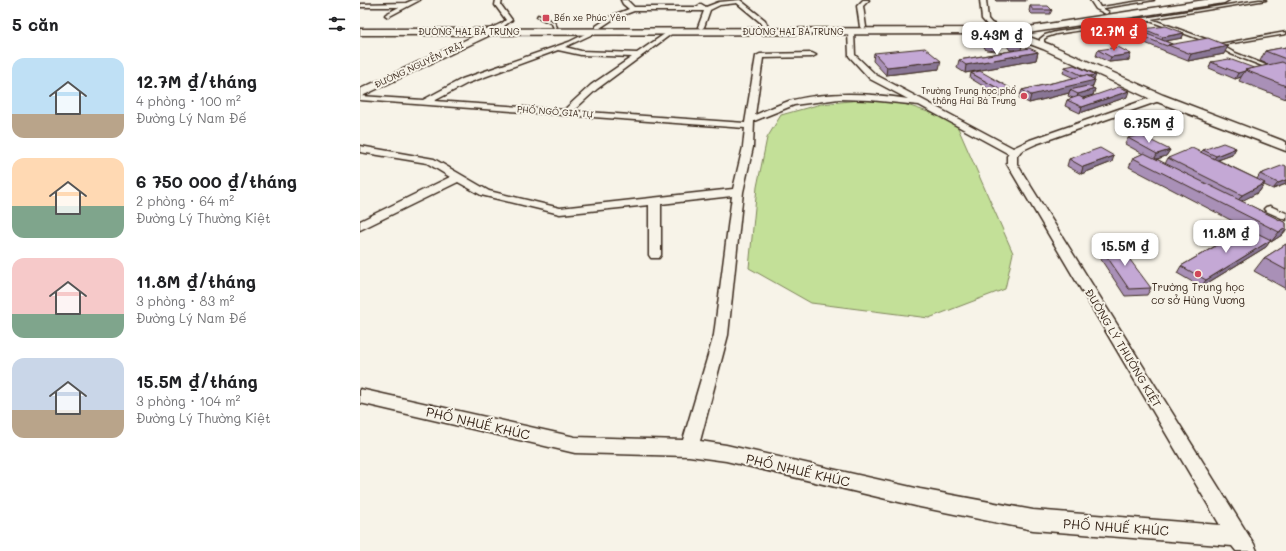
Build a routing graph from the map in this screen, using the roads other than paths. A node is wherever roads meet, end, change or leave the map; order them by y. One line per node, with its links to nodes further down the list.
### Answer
1 (374, 0): 15 (street)
2 (417, 0): 14 (street)
3 (499, 0): 30 (street)
4 (624, 0): 16 (street)
5 (866, 0): 27 (street)
6 (983, 0): 24 (street)
7 (1093, 0): 18 (street)
8 (1153, 0): 18 (lane)
9 (1182, 0): 18 (highway, ĐƯỜNG HAI BÀ TRƯNG)
10 (1224, 0): 21 (highway, ĐƯỜNG HAI BÀ TRƯNG)
11 (1265, 0): 22 (lane)
12 (737, 1): 17 (street); 31 (street)
13 (696, 3): 17 (street)
14 (406, 5): 15 (street); 19 (street)
15 (360, 6)
16 (633, 9): 17 (street); 29 (street)
17 (707, 9): 26 (street)
18 (1102, 10): 21 (highway); 24 (highway, ĐƯỜNG HAI BÀ TRƯNG)
19 (388, 15)
20 (538, 16): 25 (lane)
21 (1118, 16): 23 (lane); 32 (highway, ĐƯỜNG HAI BÀ TRƯNG)
22 (1146, 19): 23 (lane); 37 (lane)
23 (1135, 20): 38 (lane)
24 (991, 26): 27 (highway, ĐƯỜNG HAI BÀ TRƯNG); 32 (street)
25 (555, 27): 29 (highway, ĐƯỜNG HAI BÀ TRƯNG); 30 (highway, ĐƯỜNG HAI BÀ TRƯNG)
26 (701, 27): 29 (highway, ĐƯỜNG HAI BÀ TRƯNG); 31 (highway, ĐƯỜNG HAI BÀ TRƯNG)
27 (863, 27): 31 (highway, ĐƯỜNG HAI BÀ TRƯNG)
28 (360, 28): 30 (highway, ĐƯỜNG HAI BÀ TRƯNG)
29 (596, 29): 30 (highway, ĐƯỜNG HAI BÀ TRƯNG); 34 (highway, ĐƯỜNG HAI BÀ TRƯNG); 39 (street)
30 (497, 30): 33 (highway, ĐƯỜNG HAI BÀ TRƯNG); 43 (street, ĐƯỜNG NGUYỄN TRÃI)
31 (765, 30): 34 (highway, ĐƯỜNG HAI BÀ TRƯNG); 35 (highway, ĐƯỜNG HAI BÀ TRƯNG)
32 (1006, 31): 35 (highway, ĐƯỜNG HAI BÀ TRƯNG); 38 (street)
33 (360, 32)
34 (671, 32): 40 (street)
35 (851, 32): 47 (street)
36 (1286, 33): 37 (lane)
37 (1218, 45): 42 (lane)
38 (1047, 47): 45 (street)
39 (558, 48): 40 (street); 46 (street)
40 (639, 55): 48 (street)
41 (812, 55): 49 (street)
42 (1286, 74)
43 (360, 93)
44 (360, 98): 46 (street, PHỐ NGÔ GIA TỰ)
45 (1159, 98): 50 (street); 52 (street)
46 (424, 103): 48 (street, PHỐ NGÔ GIA TỰ)
47 (926, 105): 49 (street); 52 (street)
48 (566, 113): 49 (street, PHỐ NGÔ GIA TỰ)
49 (750, 123): 54 (street)
50 (1286, 147)
51 (360, 149): 53 (street)
52 (1015, 153): 62 (street, ĐƯỜNG LÝ THƯỜNG KIỆT)
53 (459, 177): 55 (street); 58 (street)
54 (738, 192): 55 (street); 61 (street)
55 (655, 201): 59 (street)
56 (1270, 209): 57 (street)
57 (1286, 217)
58 (360, 226)
59 (655, 255)
60 (360, 396): 61 (street, PHỐ NHUẾ KHÚC)
61 (689, 448): 62 (street, PHỐ NHUẾ KHÚC)
62 (1237, 536): 63 (street, ĐƯỜNG LÝ THƯỜNG KIỆT)
63 (1247, 551)

